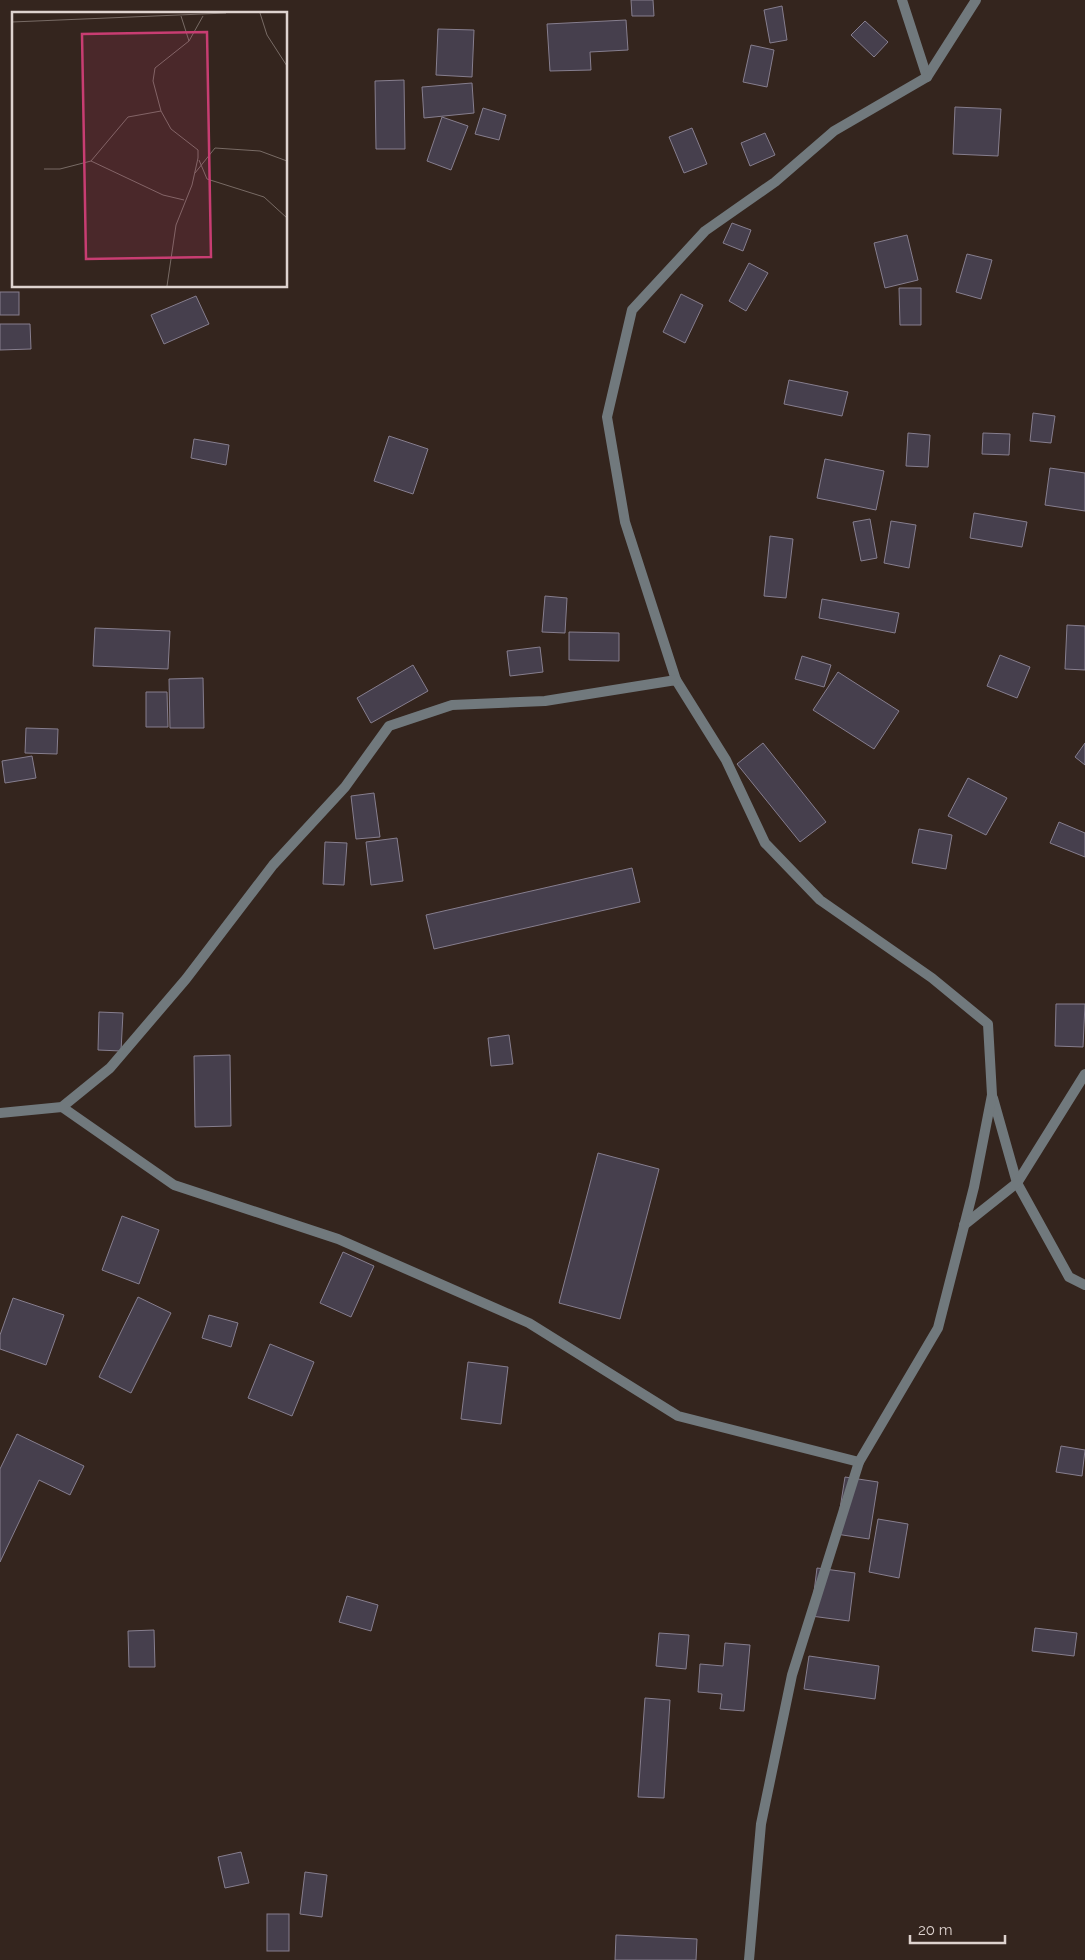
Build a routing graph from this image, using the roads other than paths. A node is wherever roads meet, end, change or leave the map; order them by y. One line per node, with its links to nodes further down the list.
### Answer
1 (902, 0): 3 (street)
2 (976, 0): 3 (street)
3 (927, 77): 4 (street)
4 (676, 680): 6 (street); 7 (street)
5 (1085, 1074): 9 (street)
6 (992, 1095): 9 (street); 10 (street)
7 (62, 1107): 8 (street); 12 (street)
8 (0, 1113)
9 (1017, 1183): 10 (street); 11 (street)
10 (964, 1225): 12 (street)
11 (1085, 1286)
12 (858, 1462): 13 (street)
13 (749, 1960)

